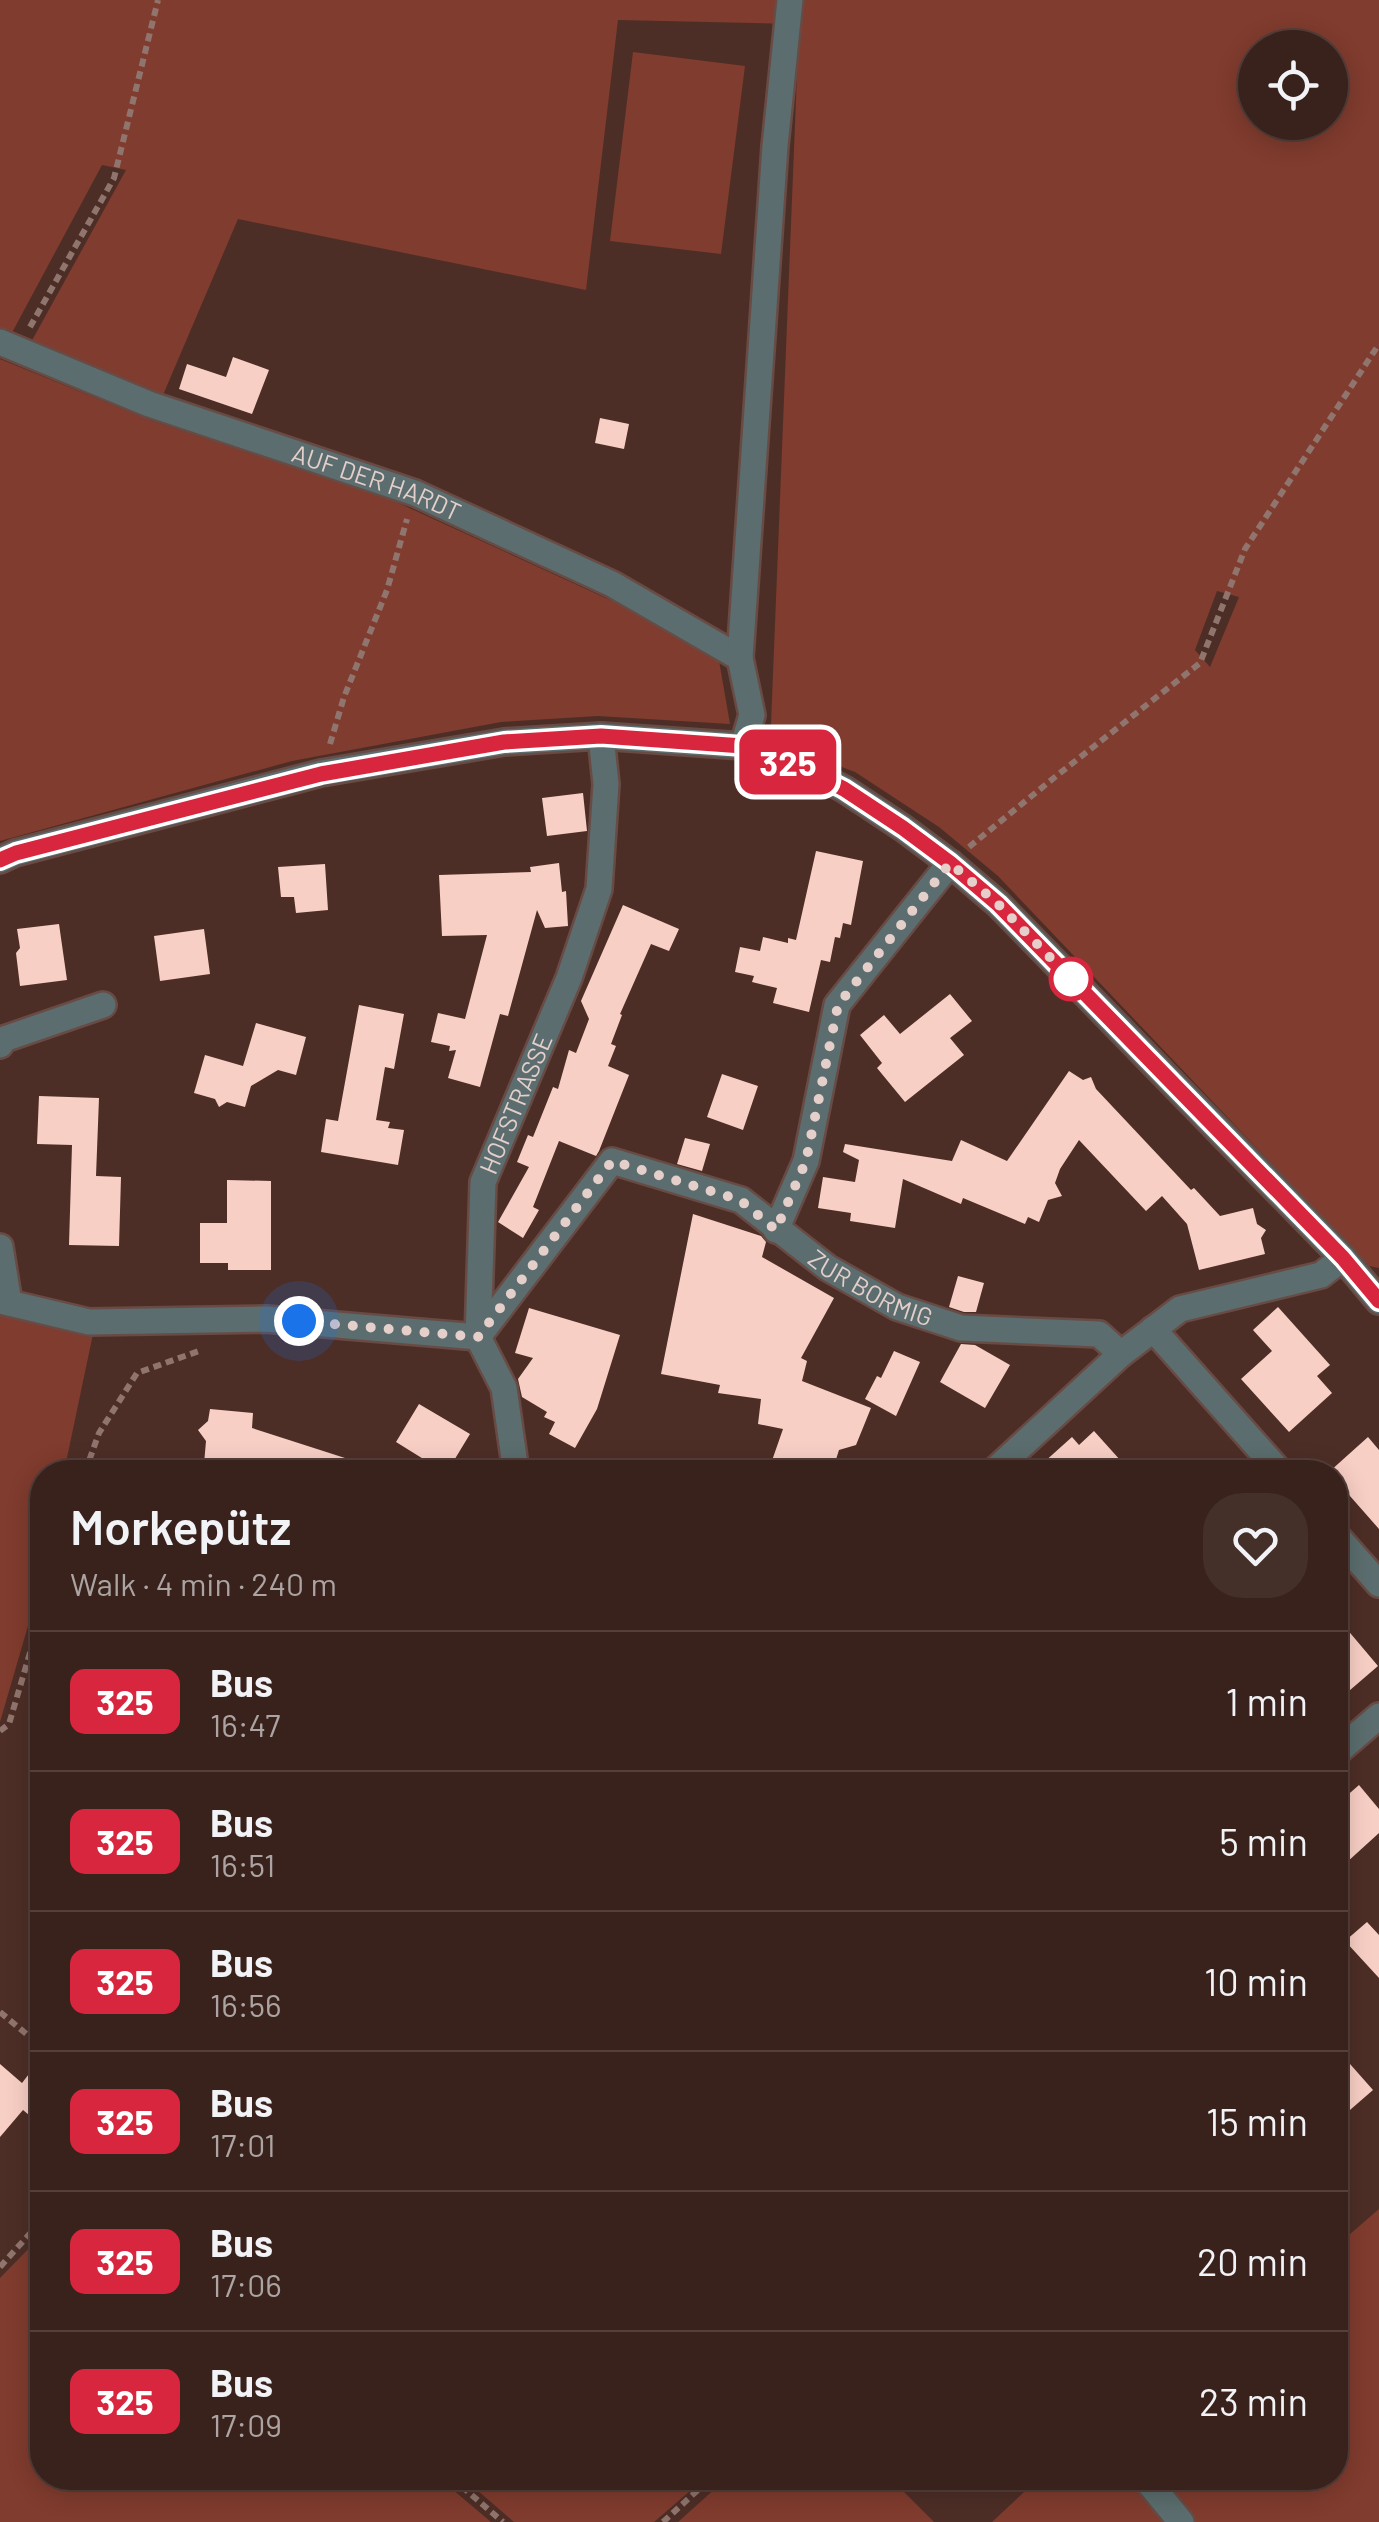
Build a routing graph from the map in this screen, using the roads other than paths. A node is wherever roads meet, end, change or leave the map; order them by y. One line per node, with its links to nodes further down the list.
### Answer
1 (790, 0): 3 (street)
2 (8, 346): 3 (street, AUF DER HARDT)
3 (740, 658): 5 (street)
4 (601, 736): 5 (street); 6 (street); 16 (street, HOFSTRASSE)
5 (743, 746): 7 (street)
6 (0, 860)
7 (950, 863): 10 (street); 12 (street)
8 (103, 1005): 9 (street)
9 (0, 1045)
10 (776, 1230): 16 (street, ZUR BORMIG); 17 (street, ZUR BORMIG)
11 (0, 1248): 14 (street)
12 (1343, 1258): 13 (street); 15 (street)
13 (1379, 1301)
14 (4, 1302): 16 (street)
15 (1153, 1329): 17 (street); 20 (street)
16 (478, 1337): 18 (street, HOFSTRASSE)
17 (1121, 1354): 19 (street)
18 (514, 1460)
19 (1005, 1460)
20 (1269, 1460)
21 (1348, 1549): 22 (street)
22 (1379, 1584)
23 (1379, 1716): 24 (street)
24 (1348, 1743)
25 (1156, 2490): 26 (street)
26 (1181, 2522)

